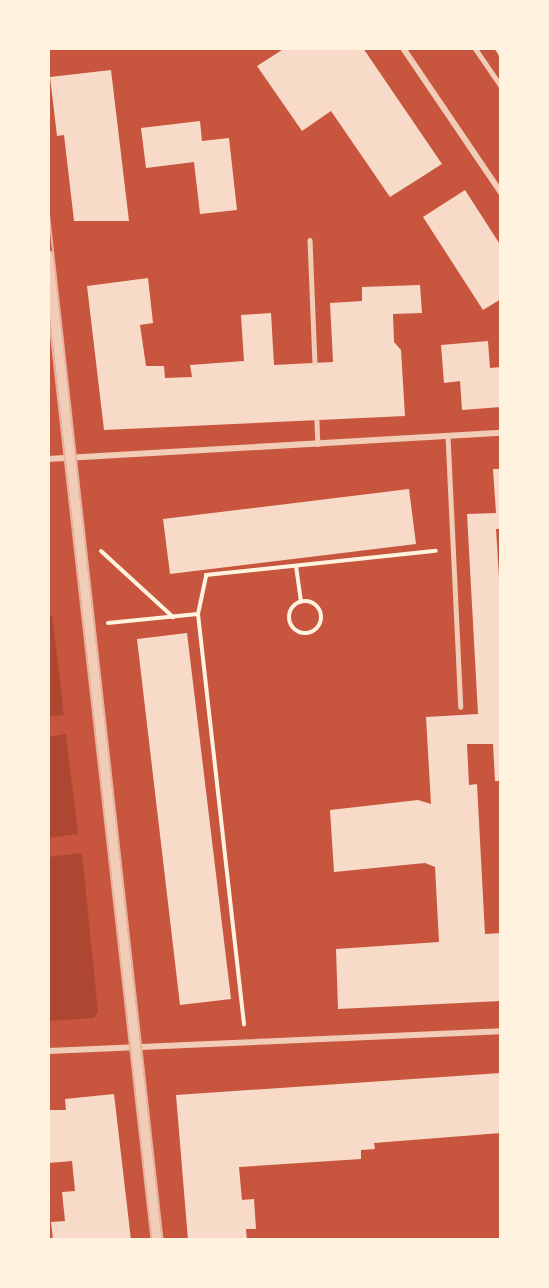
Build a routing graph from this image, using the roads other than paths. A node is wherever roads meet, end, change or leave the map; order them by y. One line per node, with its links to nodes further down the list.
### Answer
1 (403, 48): 4 (street)
2 (476, 48): 3 (lane)
3 (501, 86)
4 (501, 193)
5 (310, 240): 7 (lane)
6 (48, 255): 12 (street)
7 (315, 363)
8 (317, 421): 11 (lane)
9 (501, 433): 10 (street)
10 (448, 436): 11 (street); 14 (lane)
11 (318, 444): 12 (street)
12 (69, 458): 13 (street); 16 (street)
13 (48, 459)
14 (461, 707)
15 (501, 1031): 16 (street)
16 (136, 1048): 17 (street); 18 (street)
17 (48, 1052)
18 (157, 1240)

